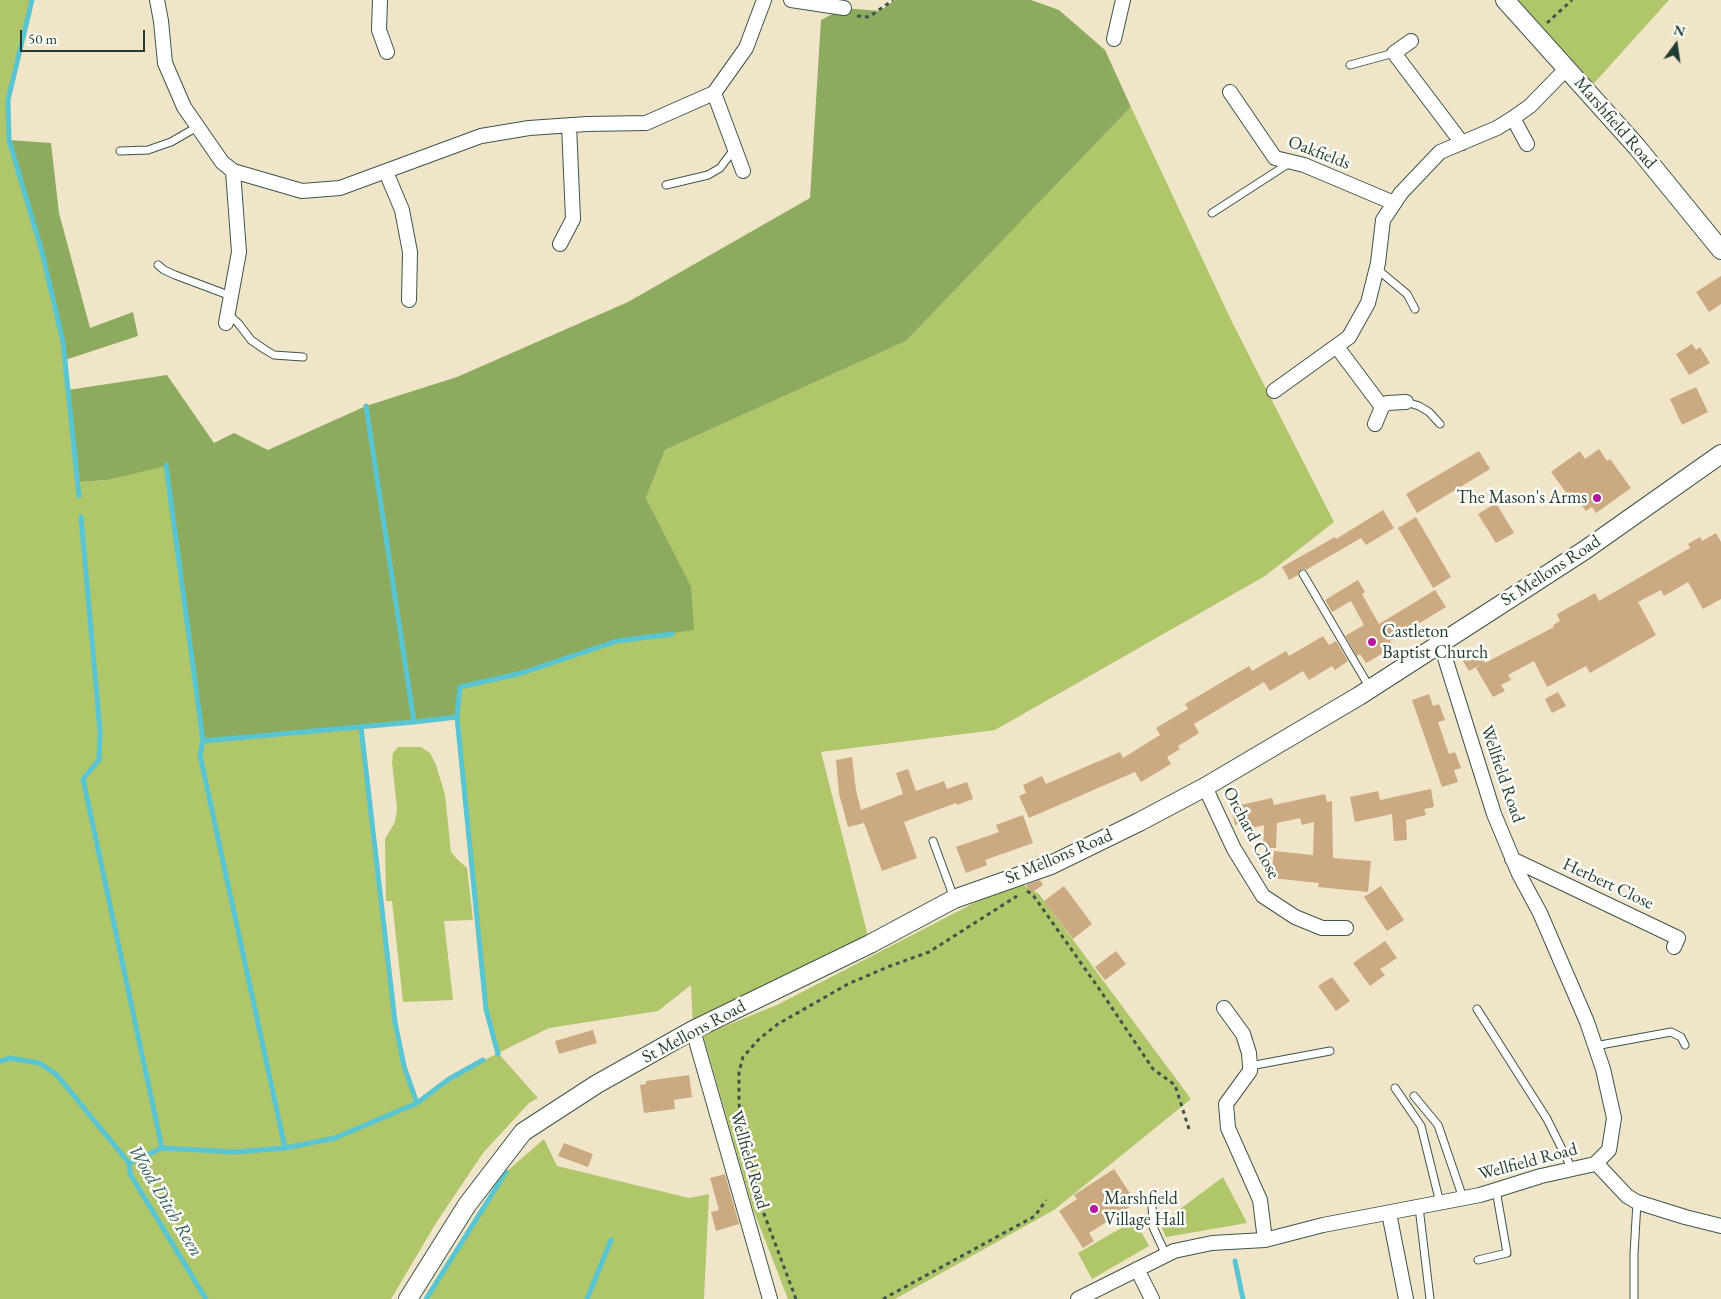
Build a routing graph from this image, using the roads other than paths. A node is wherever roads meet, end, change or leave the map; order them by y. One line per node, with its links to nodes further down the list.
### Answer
1 (158, 0): 18 (street)
2 (380, 0): 10 (street)
3 (764, 0): 15 (street)
4 (791, 0): 7 (street)
5 (1123, 0): 8 (street)
6 (1505, 0): 13 (street, Marshfield Road)
7 (844, 8)
8 (1114, 39)
9 (1411, 41): 11 (street)
10 (387, 52)
11 (1394, 53): 12 (lane); 19 (street)
12 (1350, 64)
13 (1567, 68): 16 (street); 31 (street, Marshfield Road)
14 (1230, 92): 23 (street, Oakfields)
15 (714, 93): 17 (street); 21 (street)
16 (1512, 118): 19 (street); 20 (street)
17 (569, 126): 26 (street); 30 (street)
18 (197, 127): 22 (lane); 24 (street)
19 (1462, 143): 28 (street)
20 (1527, 144)
21 (735, 148): 25 (street); 27 (lane)
22 (120, 151)
23 (1291, 162): 28 (street, Oakfields); 29 (lane)
24 (233, 171): 26 (street); 34 (street)
25 (743, 171)
26 (386, 172): 35 (street)
27 (666, 185)
28 (1394, 203): 33 (street)
29 (1212, 214)
30 (560, 244)
31 (1721, 250)
32 (158, 265): 34 (lane)
33 (1377, 269): 36 (lane); 38 (street)
34 (231, 296): 37 (street)
35 (409, 300)
36 (1415, 308)
37 (227, 318): 39 (lane)
38 (1337, 347): 40 (street); 42 (street)
39 (303, 357)
40 (1274, 391)
41 (1406, 402): 42 (street); 44 (lane)
42 (1382, 407): 43 (street)
43 (1375, 424)
44 (1440, 424)
45 (1721, 454): 47 (street, St Mellons Road)
46 (1303, 574): 48 (lane)
47 (1440, 642): 48 (street, St Mellons Road); 51 (street, Wellfield Road)
48 (1370, 688): 49 (street, St Mellons Road)
49 (1205, 787): 52 (street, St Mellons Road); 53 (street, Orchard Close)
50 (933, 841): 52 (lane)
51 (1512, 859): 54 (street, Herbert Close); 59 (street, Wellfield Road)
52 (954, 898): 57 (street, St Mellons Road)
53 (1346, 928)
54 (1674, 947)
55 (1224, 1008): 61 (street)
56 (1477, 1009): 65 (lane)
57 (693, 1030): 78 (street, St Mellons Road); 79 (street, Wellfield Road)
58 (1685, 1045): 59 (lane)
59 (1595, 1046): 64 (street, Wellfield Road)
60 (1330, 1051): 61 (lane)
61 (1250, 1066): 74 (street)
62 (1395, 1088): 69 (lane)
63 (1414, 1096): 67 (lane)
64 (1596, 1163): 65 (street, Wellfield Road); 68 (street)
65 (1572, 1169): 66 (street, Wellfield Road)
66 (1496, 1190): 67 (street, Wellfield Road); 76 (lane)
67 (1463, 1198): 69 (street, Wellfield Road)
68 (1638, 1202): 73 (street); 84 (lane)
69 (1440, 1203): 71 (street, Wellfield Road)
70 (1152, 1204): 75 (lane)
71 (1420, 1207): 72 (street, Wellfield Road); 83 (lane)
72 (1389, 1213): 74 (street, Wellfield Road); 82 (street)
73 (1721, 1226)
74 (1265, 1240): 75 (street, Wellfield Road)
75 (1166, 1255): 77 (street, Wellfield Road)
76 (1478, 1260)
77 (1137, 1269): 80 (street, Wellfield Road); 81 (street)
78 (408, 1299)
79 (770, 1299)
80 (1078, 1299)
81 (1152, 1299)
82 (1406, 1299)
83 (1430, 1299)
84 (1634, 1299)

